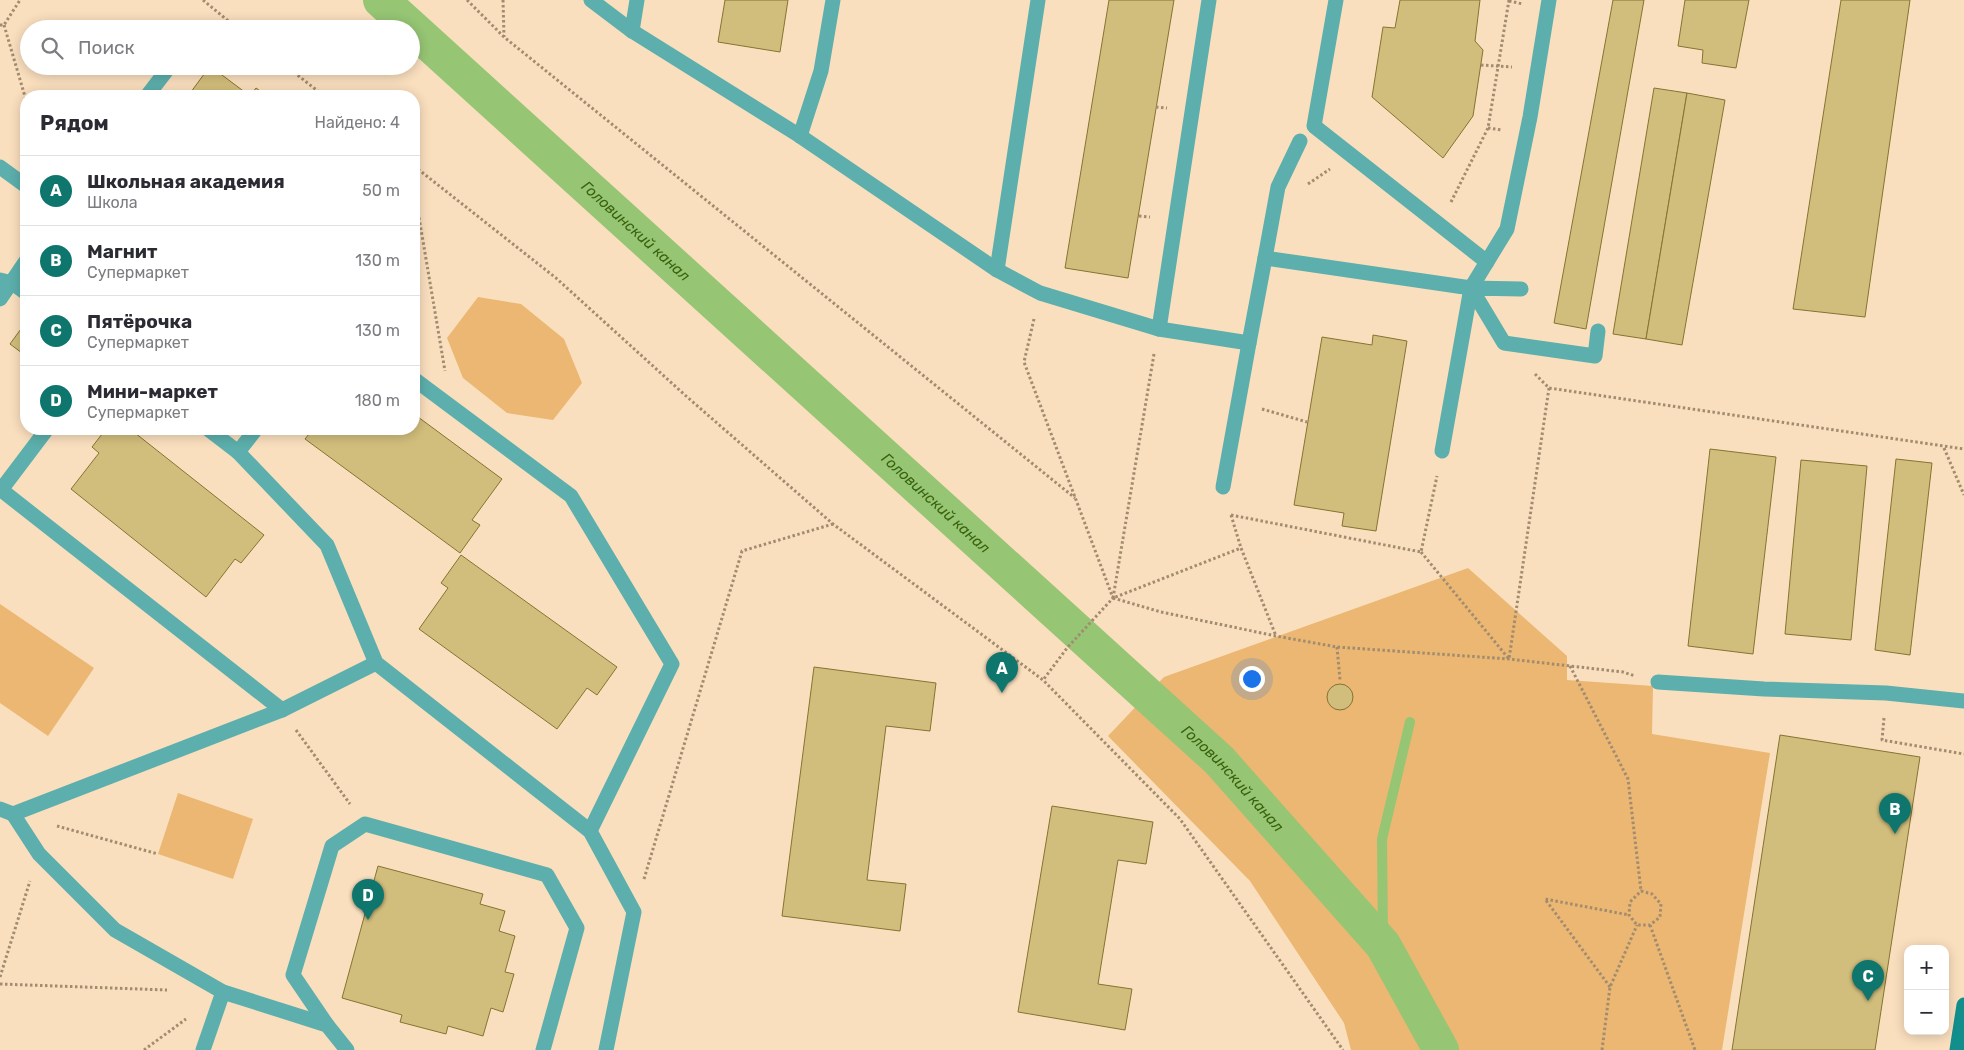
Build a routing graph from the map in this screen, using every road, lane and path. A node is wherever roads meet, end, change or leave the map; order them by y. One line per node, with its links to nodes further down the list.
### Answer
1 (20, 0): 14 (path)
2 (204, 0): 13 (path)
3 (466, 0): 16 (path)
4 (503, 0): 16 (path)
5 (591, 0): 15 (lane)
6 (637, 0): 15 (lane)
7 (833, 0): 24 (lane)
8 (1038, 0): 36 (lane)
9 (1210, 0): 43 (lane)
10 (1336, 0): 26 (lane)
11 (1509, 0): 18 (path)
12 (1549, 0): 34 (lane)
13 (227, 20)
14 (2, 25): 21 (path)
15 (632, 31): 24 (lane)
16 (504, 37): 62 (path)
17 (1481, 65): 18 (path)
18 (1498, 65): 32 (path)
19 (163, 75): 22 (lane)
20 (297, 75): 23 (path)
21 (23, 90)
22 (152, 90)
23 (316, 90)
24 (800, 136): 36 (lane)
25 (1300, 142): 33 (lane)
26 (1351, 155): 30 (path); 32 (lane)
27 (0, 167): 29 (lane)
28 (420, 171): 64 (path)
29 (20, 182)
30 (1307, 185)
31 (420, 223): 47 (path)
32 (1440, 225): 34 (lane)
33 (1265, 258): 38 (lane); 46 (lane)
34 (1487, 262): 38 (lane)
35 (20, 267): 37 (lane)
36 (997, 270): 41 (lane)
37 (6, 281): 39 (lane); 42 (lane)
38 (1471, 288): 40 (lane); 45 (lane); 57 (lane)
39 (20, 289)
40 (1521, 289)
41 (1040, 293): 43 (lane); 62 (path)
42 (0, 299)
43 (1158, 329): 46 (lane); 67 (path)
44 (1598, 331): 45 (lane)
45 (1504, 342): 49 (path)
46 (1249, 343): 50 (lane)
47 (446, 373)
48 (420, 383): 82 (lane)
49 (1549, 388): 55 (path); 70 (path)
50 (1238, 402): 51 (path); 59 (lane)
51 (1307, 422)
52 (42, 435): 60 (lane)
53 (216, 435): 58 (lane)
54 (251, 435): 58 (lane)
55 (1944, 447): 56 (path); 61 (path)
56 (1964, 450)
57 (1442, 451): 66 (path)
58 (238, 452): 71 (lane)
59 (1223, 487): 63 (path)
60 (1, 489): 78 (lane)
61 (1964, 495)
62 (1075, 498): 67 (path)
63 (1231, 515): 65 (path); 66 (path)
64 (833, 524): 73 (path); 86 (path)
65 (1241, 548): 67 (path); 68 (path)
66 (1421, 552): 70 (path)
67 (1113, 598): 68 (path); 73 (path)
68 (1276, 636): 69 (path)
69 (1338, 647): 70 (path); 74 (path)
70 (1509, 659): 72 (path)
71 (376, 664): 78 (lane); 82 (lane)
72 (1570, 666): 75 (path); 85 (path)
73 (1043, 680): 101 (path)
74 (1340, 680)
75 (1658, 682): 76 (lane)
76 (1886, 693): 77 (lane); 79 (path)
77 (1964, 701)
78 (282, 710): 80 (lane); 81 (path)
79 (1964, 754)
80 (6, 812): 83 (lane); 84 (path)
81 (365, 824): 96 (lane); 99 (lane)
82 (590, 831): 86 (lane)
83 (39, 854): 90 (path); 94 (lane)
84 (158, 854)
85 (1641, 892): 87 (path); 89 (path)
86 (634, 912): 100 (lane)
87 (1629, 915): 88 (path); 92 (path)
88 (1637, 925): 89 (path); 92 (path)
89 (1650, 925): 103 (path)
90 (0, 976)
91 (0, 984): 93 (path)
92 (1610, 987): 102 (path)
93 (175, 990)
94 (223, 992): 96 (lane); 97 (lane)
95 (1964, 1005): 104 (main road)
96 (327, 1025): 98 (lane)
97 (203, 1050)
98 (347, 1050)
99 (543, 1050)
100 (606, 1050)
101 (1343, 1050)
102 (1602, 1050)
103 (1696, 1050)
104 (1957, 1050)

